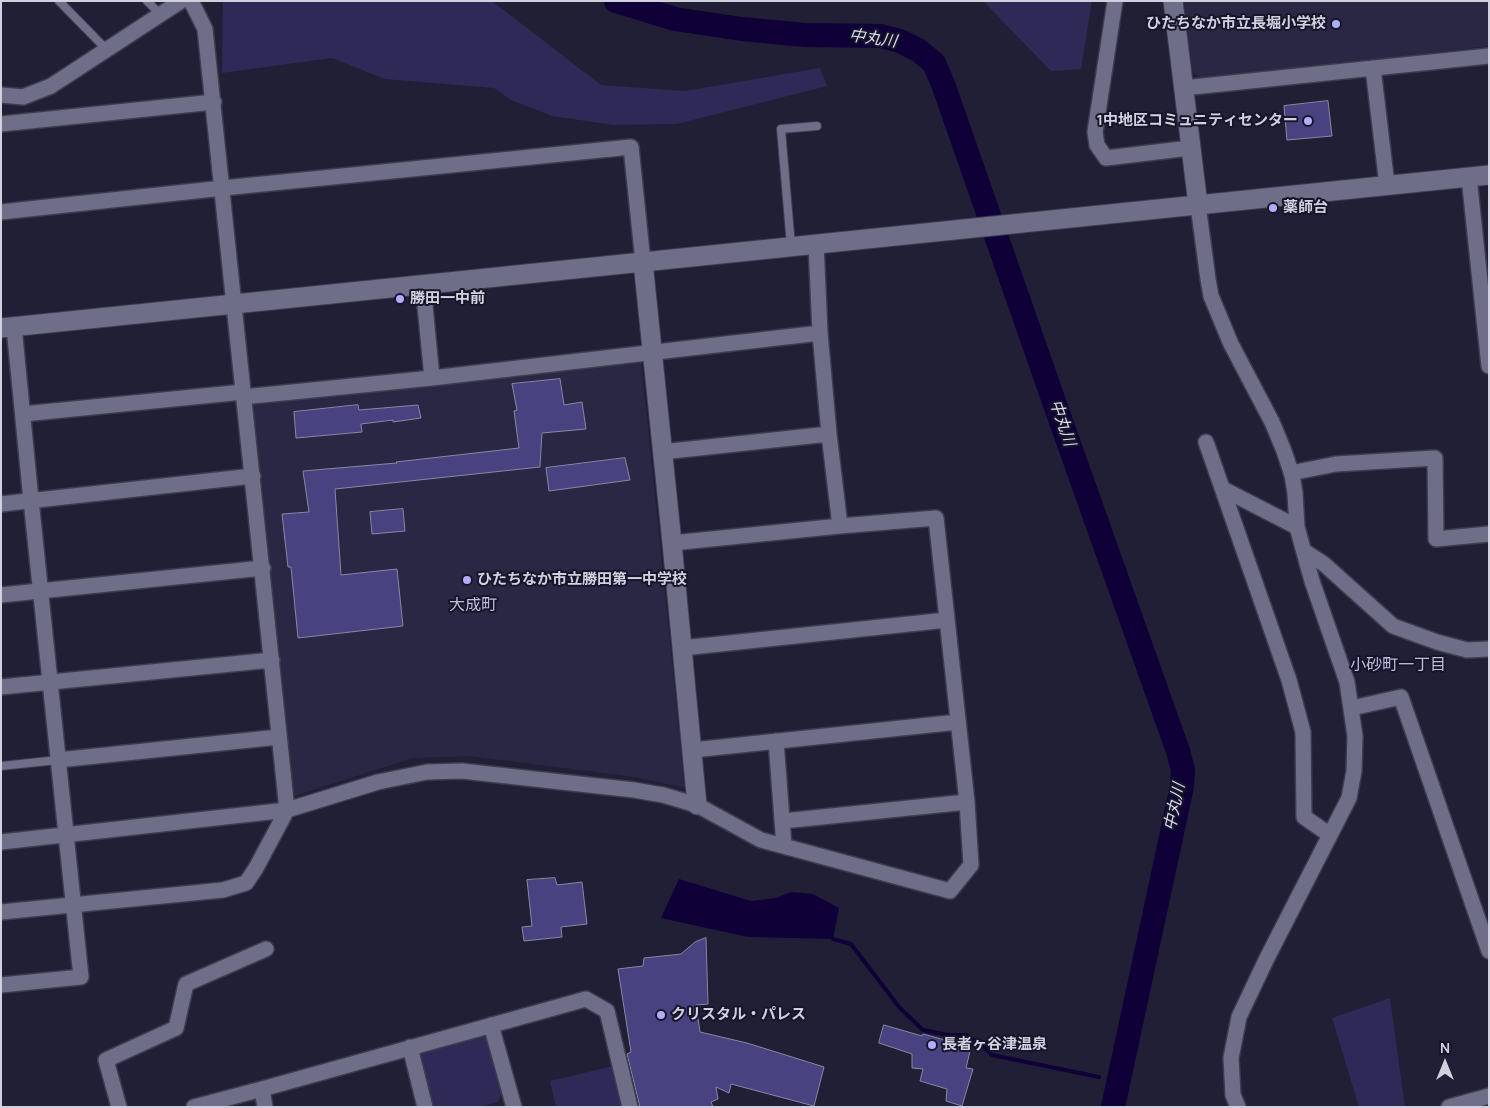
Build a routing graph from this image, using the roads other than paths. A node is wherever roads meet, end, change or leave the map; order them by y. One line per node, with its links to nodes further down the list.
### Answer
1 (59, 1): 8 (lane)
2 (147, 1): 7 (lane)
3 (181, 1): 7 (street)
4 (191, 1): 13 (street)
5 (1115, 1): 16 (street)
6 (1173, 1): 11 (street)
7 (160, 14): 8 (street)
8 (107, 50): 12 (street)
9 (1489, 56): 10 (street)
10 (1373, 68): 11 (street); 19 (street)
11 (1183, 88): 16 (street)
12 (1, 95)
13 (214, 102): 14 (street); 20 (street)
14 (1, 124)
15 (817, 126): 24 (lane)
16 (1190, 148): 21 (street)
17 (1489, 175): 18 (street)
18 (1469, 177): 19 (street); 28 (street)
19 (1387, 185): 21 (street)
20 (223, 188): 22 (street); 25 (street); 27 (street)
21 (1198, 205): 23 (street); 39 (street)
22 (1, 212)
23 (816, 244): 24 (street); 30 (street)
24 (791, 246): 25 (street)
25 (643, 262): 26 (street); 31 (street)
26 (424, 285): 27 (street); 33 (street)
27 (234, 304): 29 (street); 34 (street)
28 (1487, 324): 32 (street)
29 (8, 328): 35 (street)
30 (820, 333): 31 (street); 36 (street)
31 (653, 352): 33 (street); 38 (street)
32 (1489, 366)
33 (432, 378): 34 (street)
34 (244, 394): 35 (street); 40 (street)
35 (23, 414): 42 (street)
36 (829, 434): 38 (street); 44 (street)
37 (1206, 442): 41 (street)
38 (662, 452): 47 (street)
39 (1291, 473): 45 (street); 46 (street)
40 (253, 476): 42 (street); 49 (street)
41 (1223, 489): 45 (street); 70 (street)
42 (31, 500): 43 (street); 50 (street)
43 (1, 504)
44 (840, 526): 47 (street); 52 (street)
45 (1297, 527): 48 (street)
46 (1489, 534)
47 (672, 543): 53 (street)
48 (1304, 551): 54 (street); 58 (street)
49 (263, 568): 50 (street); 55 (street)
50 (40, 592): 51 (street); 56 (street)
51 (1, 596)
52 (947, 620): 53 (street); 59 (street)
53 (682, 648): 62 (street)
54 (1489, 649)
55 (272, 660): 56 (street); 60 (street)
56 (50, 682): 57 (street); 63 (street)
57 (1, 687)
58 (1352, 708): 70 (street); 76 (street)
59 (958, 722): 61 (street); 65 (street)
60 (279, 737): 63 (street); 67 (street)
61 (776, 742): 62 (street); 68 (street)
62 (693, 750): 66 (street)
63 (58, 760): 64 (lane); 69 (street)
64 (1, 766)
65 (967, 802): 68 (street); 72 (street)
66 (697, 805): 67 (street); 72 (street)
67 (287, 810): 69 (street); 73 (street)
68 (783, 822): 72 (street)
69 (67, 835): 71 (street); 73 (street)
70 (1330, 836): 88 (street)
71 (1, 842)
72 (784, 846)
73 (73, 906): 74 (street); 77 (street)
74 (1, 912)
75 (266, 949): 83 (street)
76 (1489, 951)
77 (1, 985)
78 (491, 1025): 79 (street); 82 (street); 87 (street)
79 (410, 1047): 80 (street); 86 (street)
80 (262, 1090): 84 (street); 85 (street)
81 (1489, 1096): 89 (street)
82 (511, 1106)
83 (119, 1107)
84 (194, 1107)
85 (265, 1107)
86 (425, 1107)
87 (630, 1107)
88 (1238, 1107)
89 (1449, 1107)

